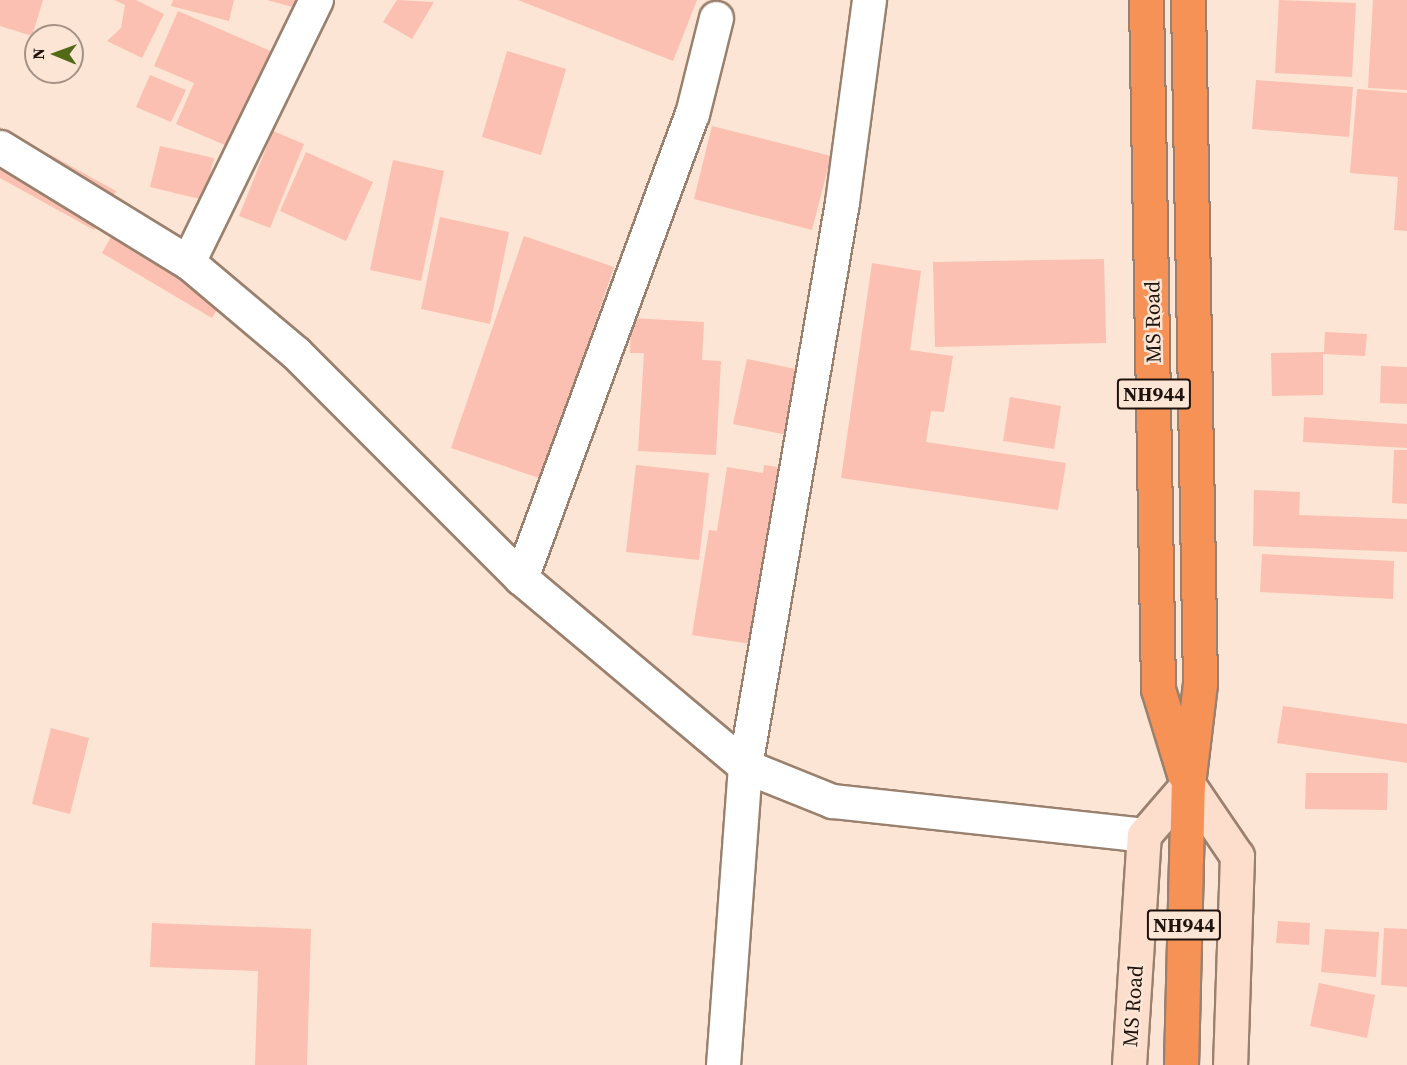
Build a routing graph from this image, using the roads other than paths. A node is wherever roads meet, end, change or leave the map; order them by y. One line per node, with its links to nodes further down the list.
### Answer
1 (316, 0): 7 (street)
2 (869, 0): 9 (street)
3 (1146, 0): 10 (highway, MS Road / NH944)
4 (1188, 0): 10 (highway, MS Road / NH944)
5 (716, 18): 8 (street)
6 (0, 147): 7 (street)
7 (188, 262): 8 (street)
8 (520, 578): 9 (street)
9 (745, 766): 11 (street); 12 (street)
10 (1188, 784): 11 (street); 14 (highway, NH944); 15 (street, MS Road)
11 (1144, 835): 13 (street, MS Road)
12 (723, 1065)
13 (1129, 1065)
14 (1181, 1065)
15 (1230, 1065)

